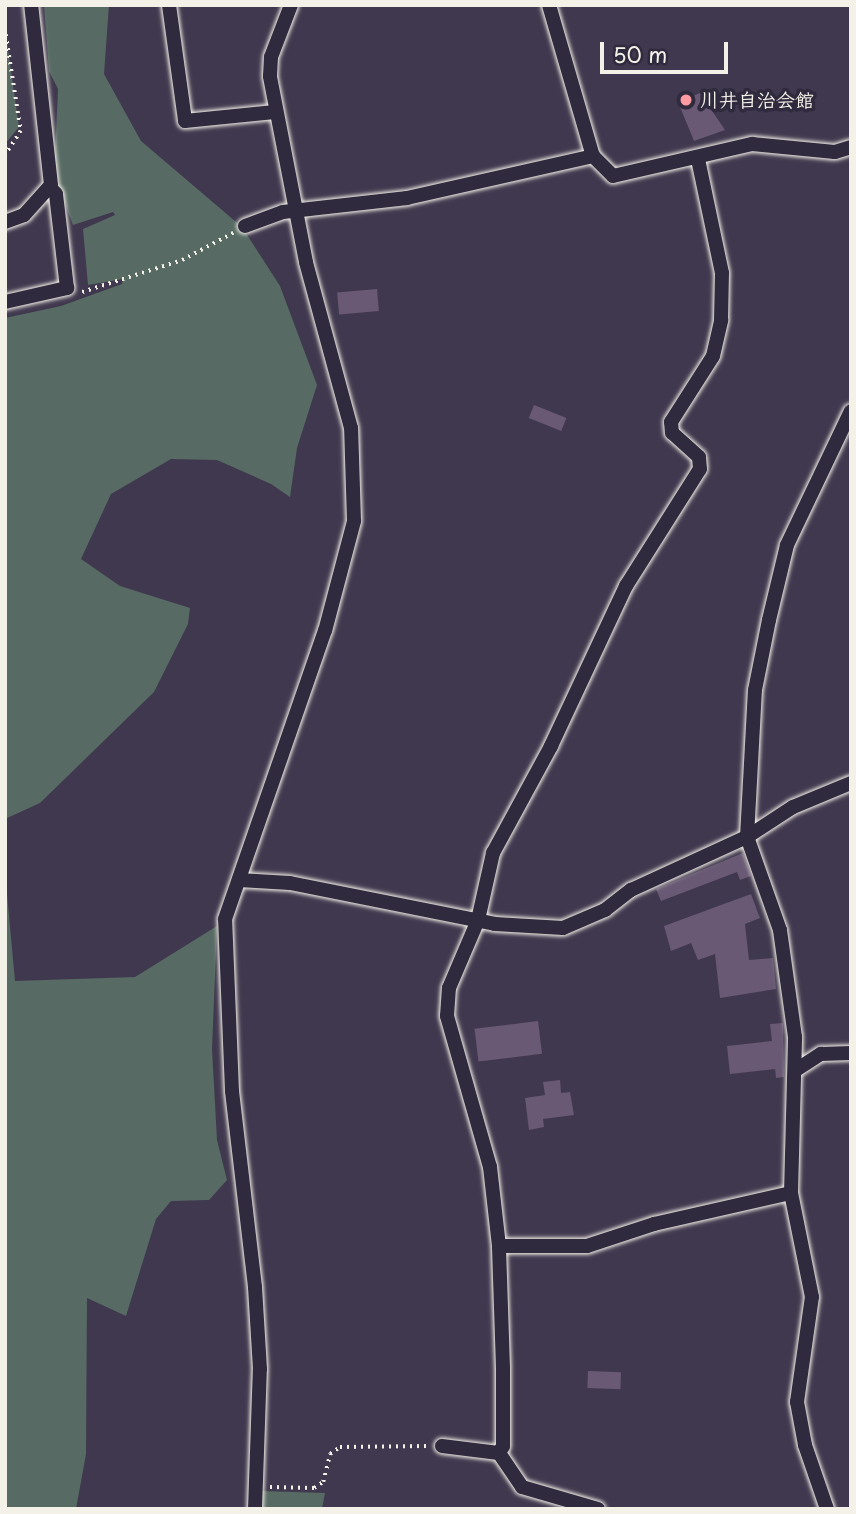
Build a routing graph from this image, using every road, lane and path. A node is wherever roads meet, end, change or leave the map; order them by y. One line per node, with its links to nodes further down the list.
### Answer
1 (32, 5): 11 (street)
2 (169, 5): 6 (street)
3 (291, 5): 6 (street)
4 (549, 5): 9 (street)
5 (5, 28): 8 (path)
6 (275, 112): 12 (street)
7 (851, 147): 10 (street)
8 (5, 156)
9 (593, 156): 10 (street); 12 (street)
10 (698, 159): 21 (street)
11 (50, 187): 13 (street); 16 (street)
12 (298, 211): 14 (street); 20 (street)
13 (5, 222)
14 (245, 226): 15 (path)
15 (88, 293)
16 (5, 302)
17 (851, 411): 19 (street)
18 (851, 783): 19 (street)
19 (747, 836): 21 (street); 23 (street)
20 (239, 880): 21 (street); 28 (street)
21 (478, 920): 25 (street)
22 (851, 1053): 23 (street)
23 (796, 1070): 24 (street)
24 (791, 1193): 25 (street); 31 (street)
25 (499, 1247): 27 (street)
26 (442, 1446): 27 (street); 28 (path)
27 (499, 1453): 30 (street)
28 (257, 1486): 29 (street)
29 (255, 1509)
30 (598, 1509)
31 (827, 1509)

